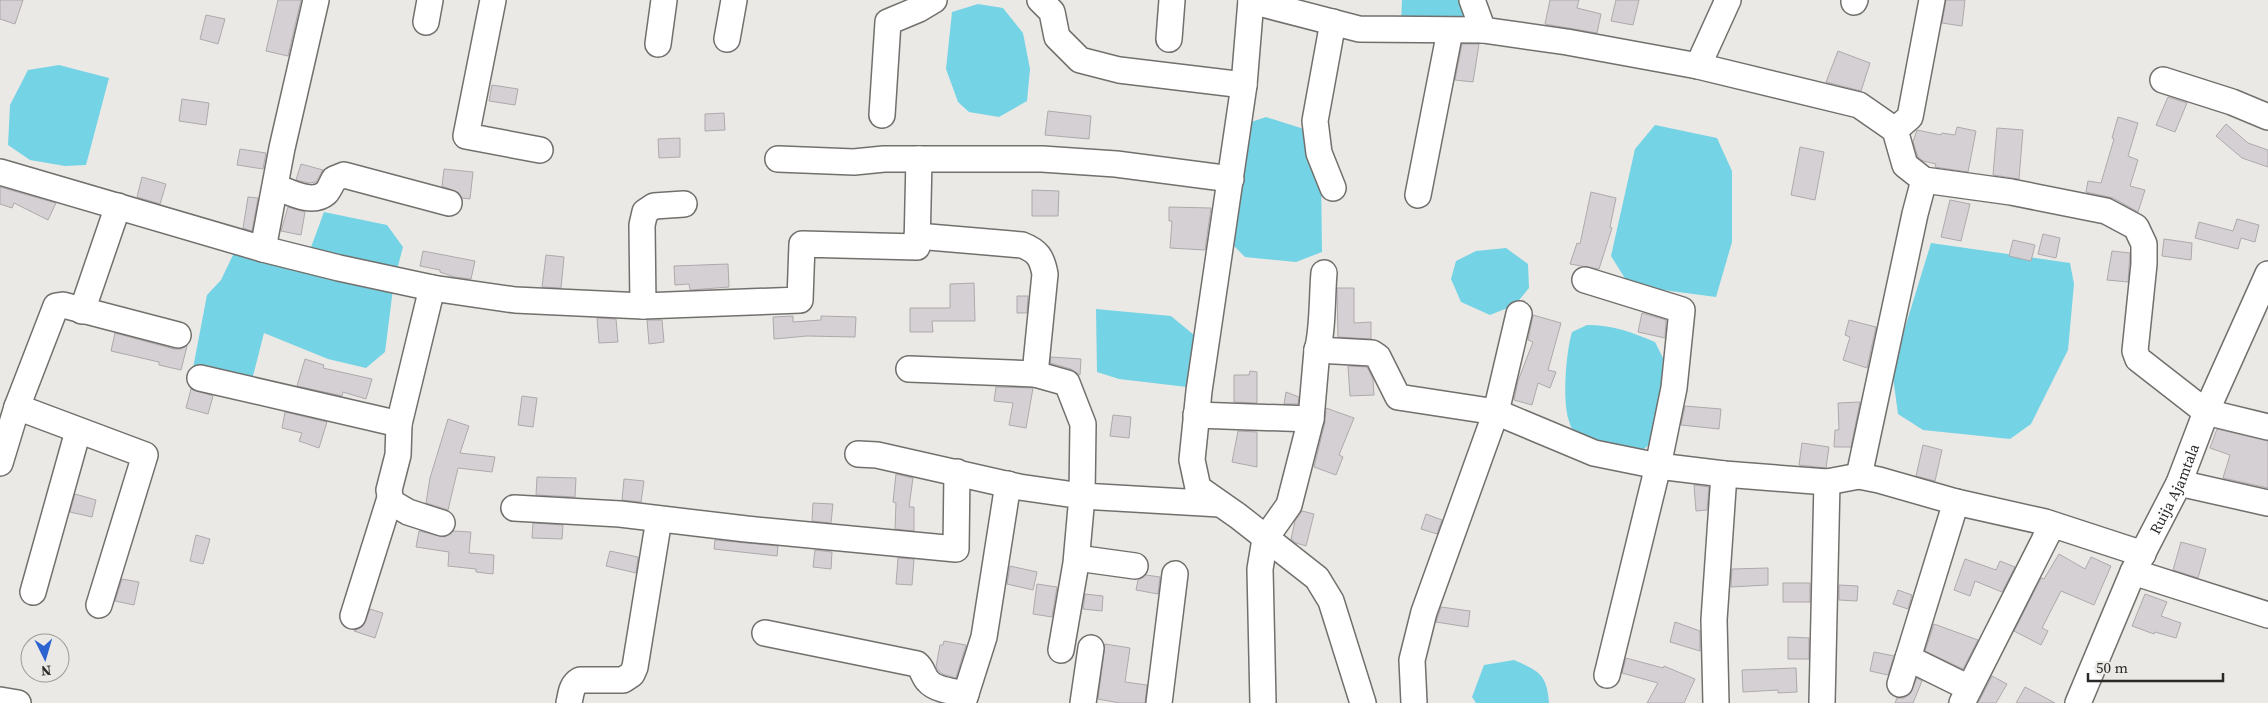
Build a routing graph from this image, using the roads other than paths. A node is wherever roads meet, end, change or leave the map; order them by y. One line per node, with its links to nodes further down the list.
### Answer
1 (316, 0): 31 (street)
2 (493, 0): 25 (street)
3 (664, 0): 18 (street)
4 (734, 0): 16 (street)
5 (932, 0): 22 (street)
6 (1040, 0): 21 (street)
7 (1172, 0): 17 (street)
8 (1251, 0): 12 (street); 21 (street)
9 (1472, 0): 14 (street)
10 (1728, 0): 19 (street)
11 (1932, 0): 24 (street)
12 (1296, 6): 13 (street)
13 (1333, 22): 15 (street); 32 (street)
14 (1483, 30): 15 (street); 19 (street)
15 (1450, 31): 33 (street)
16 (727, 39)
17 (1169, 39)
18 (658, 44)
19 (1698, 66): 24 (street)
20 (2163, 80): 23 (street)
21 (1244, 85): 29 (street)
22 (882, 114)
23 (2268, 117)
24 (1895, 130): 30 (street)
25 (540, 150)
26 (778, 159): 27 (street)
27 (919, 159): 29 (street); 37 (street)
28 (0, 172): 36 (street)
29 (1230, 179): 55 (street)
30 (1924, 180): 54 (street); 65 (street)
31 (276, 187): 34 (street); 38 (street)
32 (1333, 188)
33 (1418, 195)
34 (449, 203)
35 (684, 204): 43 (street)
36 (118, 206): 38 (street); 44 (street)
37 (917, 236): 43 (street); 50 (street)
38 (263, 249): 42 (street)
39 (1324, 273): 48 (street)
40 (2268, 274): 46 (street, Ruija Ajamtala)
41 (1585, 280): 62 (street)
42 (432, 288): 43 (street); 57 (street)
43 (643, 306)
44 (82, 310): 47 (street); 52 (street)
45 (1519, 314): 53 (street)
46 (2259, 317): 54 (street, Ruija Ajamtala)
47 (178, 335)
48 (1317, 350): 53 (street); 56 (street)
49 (908, 369): 50 (street)
50 (1035, 374): 69 (street)
51 (200, 378): 57 (street)
52 (17, 407): 59 (street); 61 (street)
53 (1496, 412): 62 (street); 104 (street)
54 (2206, 412): 58 (street); 67 (street, Ruija Ajamtala)
55 (1196, 415): 56 (street); 73 (street)
56 (1311, 419): 78 (street)
57 (399, 424): 70 (street)
58 (2268, 426)
59 (78, 431): 85 (street); 86 (street)
60 (858, 454): 63 (street)
61 (0, 463)
62 (1658, 466): 64 (street); 93 (street)
63 (957, 472): 68 (street); 79 (street)
64 (1724, 474): 66 (street); 105 (street)
65 (1859, 476): 66 (street); 71 (street)
66 (1827, 482): 106 (street)
67 (2179, 483): 72 (street); 82 (street, Ruija Ajamtala)
68 (1008, 484): 69 (street); 81 (street)
69 (1082, 496): 73 (street); 80 (street)
70 (390, 498): 76 (street); 88 (street)
71 (1956, 502): 77 (street); 92 (street)
72 (2268, 503)
73 (1220, 504): 78 (street)
74 (514, 508): 75 (street)
75 (659, 519): 79 (street); 99 (street)
76 (442, 523)
77 (2052, 525): 82 (street); 95 (street)
78 (1265, 539): 102 (street); 103 (street)
79 (956, 549): 81 (street)
80 (1077, 558): 83 (street); 91 (street)
81 (996, 561): 96 (street)
82 (2138, 563): 87 (street); 107 (street, Ruija Ajamtala)
83 (1135, 566)
84 (1175, 574): 101 (street)
85 (33, 592)
86 (99, 605)
87 (2268, 615)
88 (353, 616)
89 (765, 633): 96 (street)
90 (1091, 648): 100 (street)
91 (1061, 650)
92 (1908, 658): 94 (street); 95 (street)
93 (1607, 675)
94 (1900, 684)
95 (1965, 696)
96 (965, 699)
97 (0, 700): 98 (street)
98 (18, 703)
99 (569, 703)
100 (1083, 703)
101 (1159, 703)
102 (1263, 703)
103 (1363, 703)
104 (1414, 703)
105 (1716, 703)
106 (1822, 703)
107 (2078, 703)

